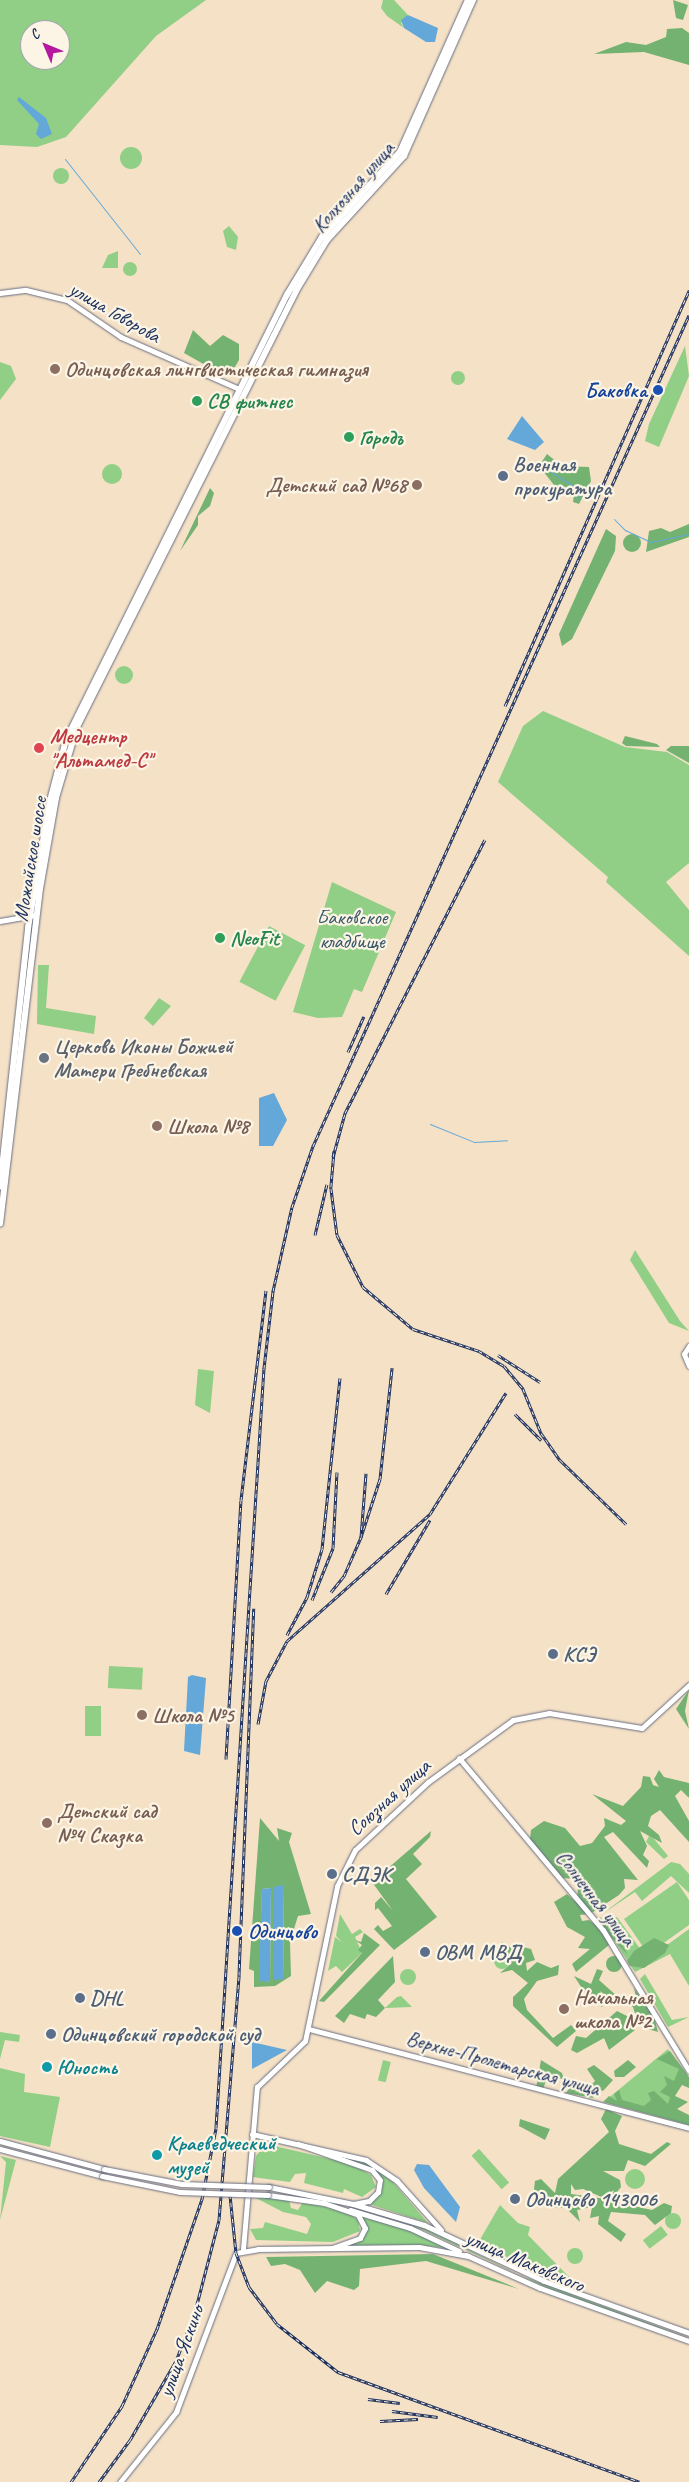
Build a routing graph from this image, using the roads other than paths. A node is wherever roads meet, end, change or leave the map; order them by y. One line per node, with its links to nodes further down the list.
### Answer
1 (468, 0): 4 (main road, Колхозная улица)
2 (473, 0): 4 (main road, Колхозная улица)
3 (0, 293): 4 (street, улица Говорова)
4 (242, 390): 5 (main road, Можайское шоссе); 6 (main road, Можайское шоссе)
5 (33, 898): 6 (main road, Можайское шоссе); 7 (street)
6 (34, 915): 7 (street); 9 (main road, Можайское шоссе); 10 (main road, Можайское шоссе)
7 (15, 918): 8 (street)
8 (0, 921)
9 (0, 1187)
10 (0, 1224)
11 (689, 1346): 12 (street)
12 (688, 1362)
13 (689, 1685): 14 (street, Союзная улица)
14 (459, 1758): 15 (street, Союзная улица); 16 (street, Солнечная улица)
15 (309, 2028): 17 (street, Верхне-Пролетарская улица); 18 (street, Союзная улица)
16 (689, 2071)
17 (689, 2128)
18 (252, 2134): 20 (street); 25 (street, Союзная улица)
19 (0, 2141): 22 (street, улица Маковского, bridge)
20 (294, 2142): 22 (street); 24 (street)
21 (0, 2150): 23 (street, улица Маковского, bridge)
22 (353, 2204): 24 (street, улица Маковского)
23 (350, 2210): 26 (street); 27 (street, улица Маковского)
24 (448, 2235): 28 (street, улица Маковского)
25 (243, 2249): 26 (street); 30 (street, улица Яскино)
26 (327, 2249): 27 (street)
27 (468, 2256): 29 (street, улица Маковского)
28 (689, 2333)
29 (689, 2341)
30 (120, 2482)

